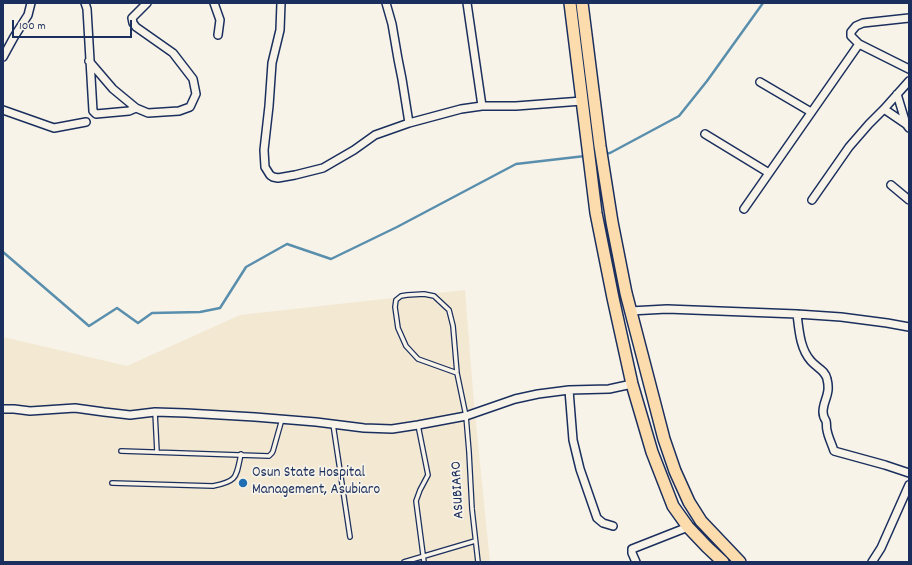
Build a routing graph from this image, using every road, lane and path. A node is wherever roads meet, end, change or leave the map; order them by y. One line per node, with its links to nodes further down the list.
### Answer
1 (32, 3): 13 (street)
2 (85, 3): 14 (street)
3 (147, 3): 21 (street)
4 (214, 3): 11 (street)
5 (280, 3): 26 (street)
6 (386, 3): 26 (street)
7 (467, 3): 20 (street)
8 (570, 3): 19 (main road)
9 (582, 3): 34 (main road)
10 (909, 18): 12 (street)
11 (218, 35)
12 (858, 44): 15 (street); 24 (street)
13 (3, 57)
14 (89, 61): 21 (street); 21 (street)
15 (909, 68)
16 (909, 81): 18 (street)
17 (760, 82): 24 (street)
18 (897, 94): 22 (street); 27 (street)
19 (582, 101): 20 (street); 38 (main road)
20 (482, 106): 26 (street)
21 (136, 108)
22 (884, 109): 27 (street); 31 (street)
23 (3, 110): 25 (street)
24 (811, 112): 29 (street)
25 (86, 122)
26 (409, 123)
27 (907, 126)
28 (705, 134): 29 (street)
29 (769, 173): 33 (street)
30 (892, 185): 32 (street)
31 (812, 200)
32 (909, 200)
33 (744, 209)
34 (630, 311): 35 (street); 62 (main road)
35 (797, 314): 36 (street); 49 (street)
36 (909, 327)
37 (457, 373): 37 (lane, ASUBIARO); 42 (lane, ASUBIARO)
38 (632, 384): 39 (street); 53 (main road)
39 (569, 390): 42 (street); 52 (street)
40 (3, 409): 41 (street)
41 (155, 412): 43 (street); 47 (lane)
42 (466, 416): 45 (street); 55 (lane, ASUBIARO)
43 (282, 419): 44 (street); 48 (lane)
44 (333, 424): 45 (street); 54 (lane)
45 (418, 425): 56 (lane)
46 (121, 451): 47 (lane)
47 (157, 452): 48 (lane)
48 (242, 454): 50 (lane)
49 (909, 473)
50 (112, 483)
51 (909, 485): 63 (street)
52 (612, 526)
53 (688, 527): 60 (street); 61 (main road)
54 (350, 537)
55 (475, 541): 56 (lane); 59 (lane, ASUBIARO)
56 (424, 556): 57 (lane); 58 (lane)
57 (404, 562)
58 (424, 562)
59 (478, 562)
60 (636, 562)
61 (723, 562)
62 (740, 562)
63 (872, 562)

